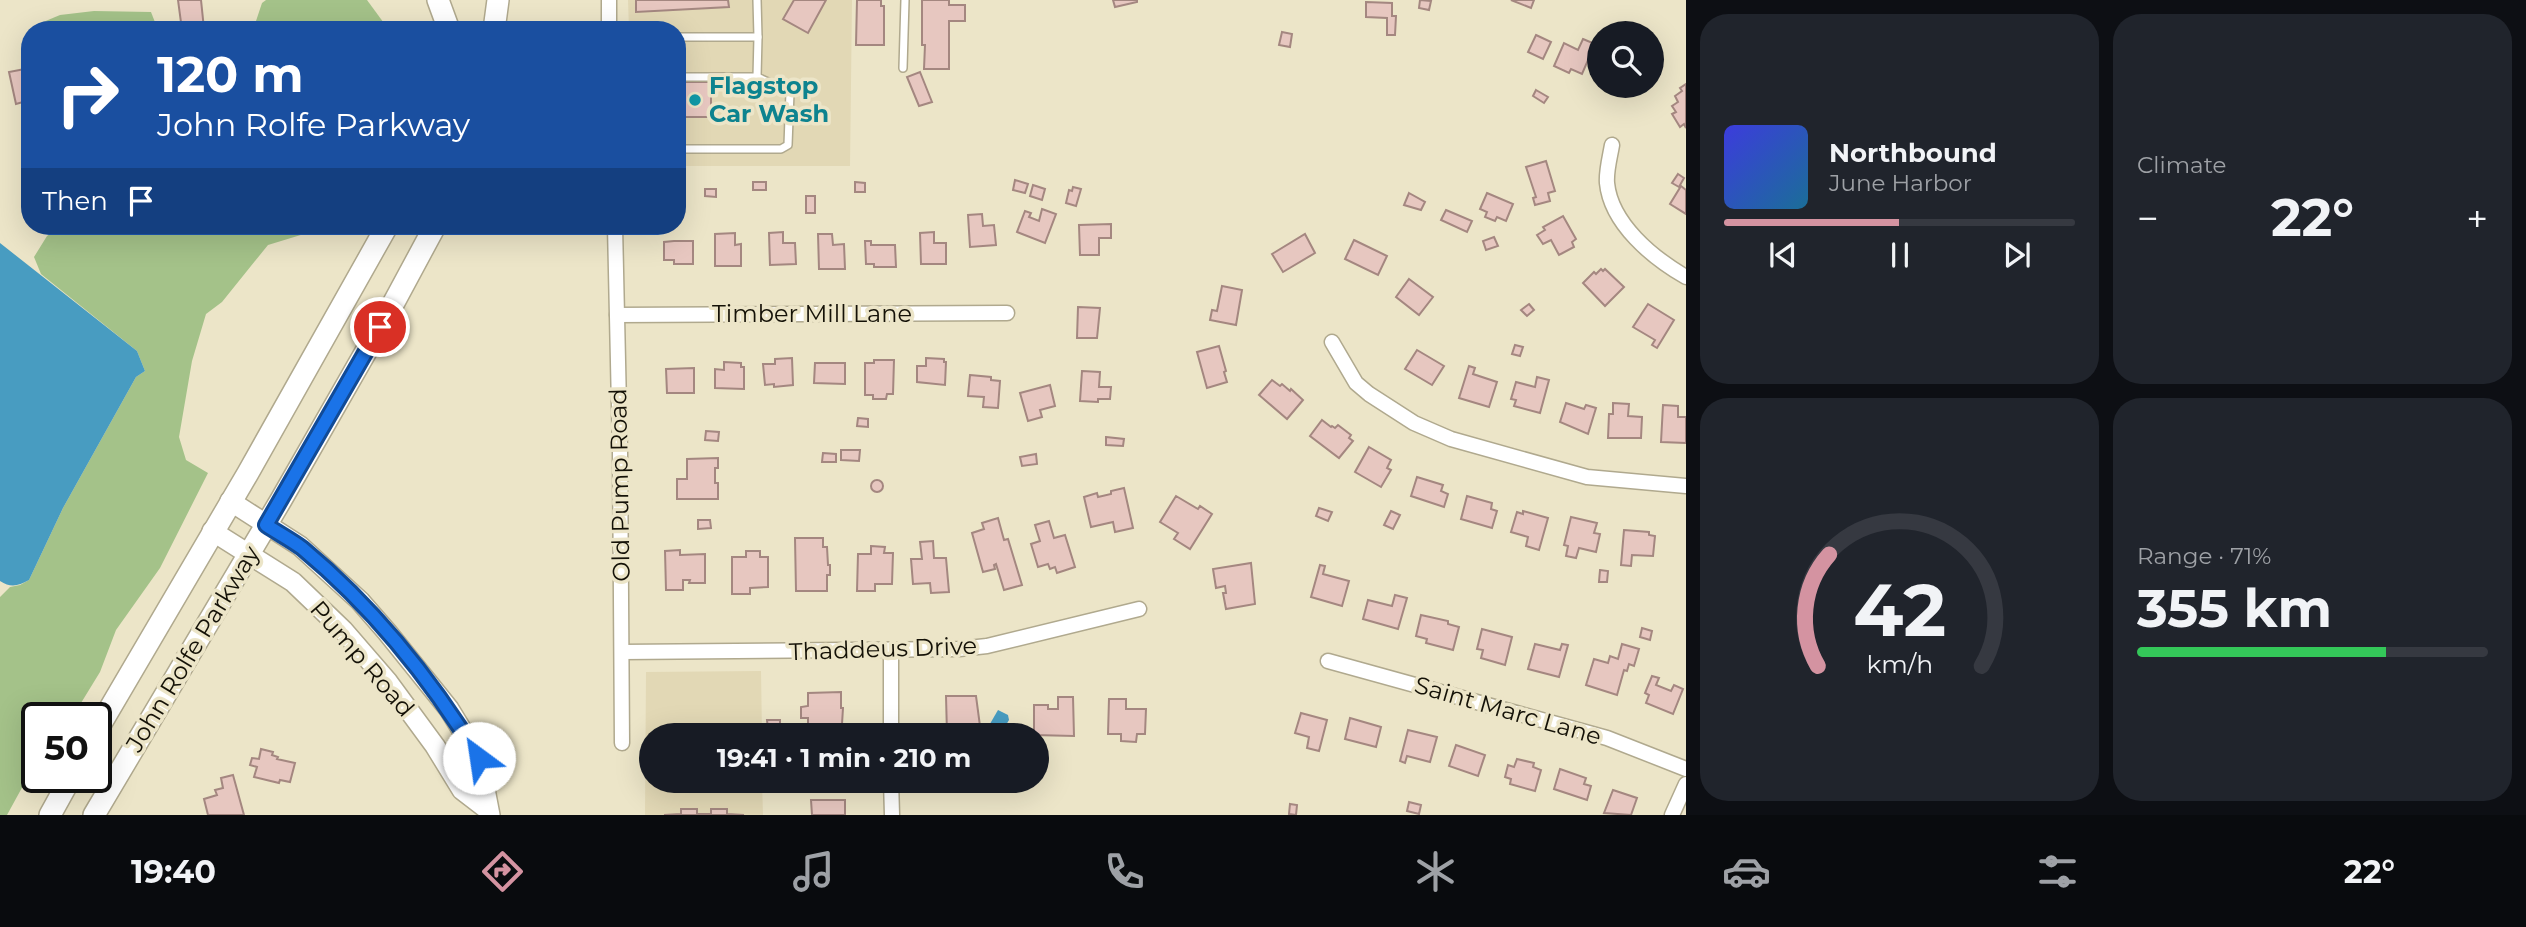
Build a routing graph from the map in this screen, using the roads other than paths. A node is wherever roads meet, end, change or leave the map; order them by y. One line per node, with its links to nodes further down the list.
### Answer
1 (438, 0): 6 (main road)
2 (457, 0): 7 (main road)
3 (608, 0): 8 (street)
4 (757, 0): 10 (lane)
5 (905, 0): 11 (lane)
6 (447, 21)
7 (453, 21)
8 (609, 21)
9 (686, 37): 10 (lane)
10 (758, 37): 13 (lane)
11 (903, 68)
12 (686, 77): 13 (lane)
13 (757, 77): 15 (lane)
14 (1612, 145): 19 (street)
15 (686, 149)
16 (382, 235): 24 (main road, John Rolfe Parkway)
17 (430, 235): 25 (main road, John Rolfe Parkway)
18 (615, 235): 21 (street, Old Pump Road)
19 (1686, 277)
20 (1007, 313): 21 (street, Timber Mill Lane)
21 (617, 315): 30 (street, Old Pump Road)
22 (1332, 342): 23 (street)
23 (1686, 485)
24 (230, 501): 25 (main road, Pump Road); 26 (main road, John Rolfe Parkway)
25 (266, 525): 27 (main road, John Rolfe Parkway); 39 (main road, Pump Road)
26 (212, 531): 27 (main road, Pump Road); 32 (main road, John Rolfe Parkway)
27 (248, 555): 39 (main road, Pump Road); 41 (main road, John Rolfe Parkway)
28 (1139, 609): 29 (street, Thaddeus Drive)
29 (891, 651): 30 (street, Thaddeus Drive); 33 (street)
30 (622, 652): 34 (street, Old Pump Road)
31 (1328, 661): 35 (street, Saint Marc Lane)
32 (112, 704)
33 (891, 723)
34 (622, 744)
35 (1686, 769)
36 (1686, 784): 43 (street)
37 (62, 793): 40 (main road)
38 (891, 793): 42 (street)
39 (489, 813)
40 (50, 815)
41 (94, 815)
42 (892, 815)
43 (1672, 815)

